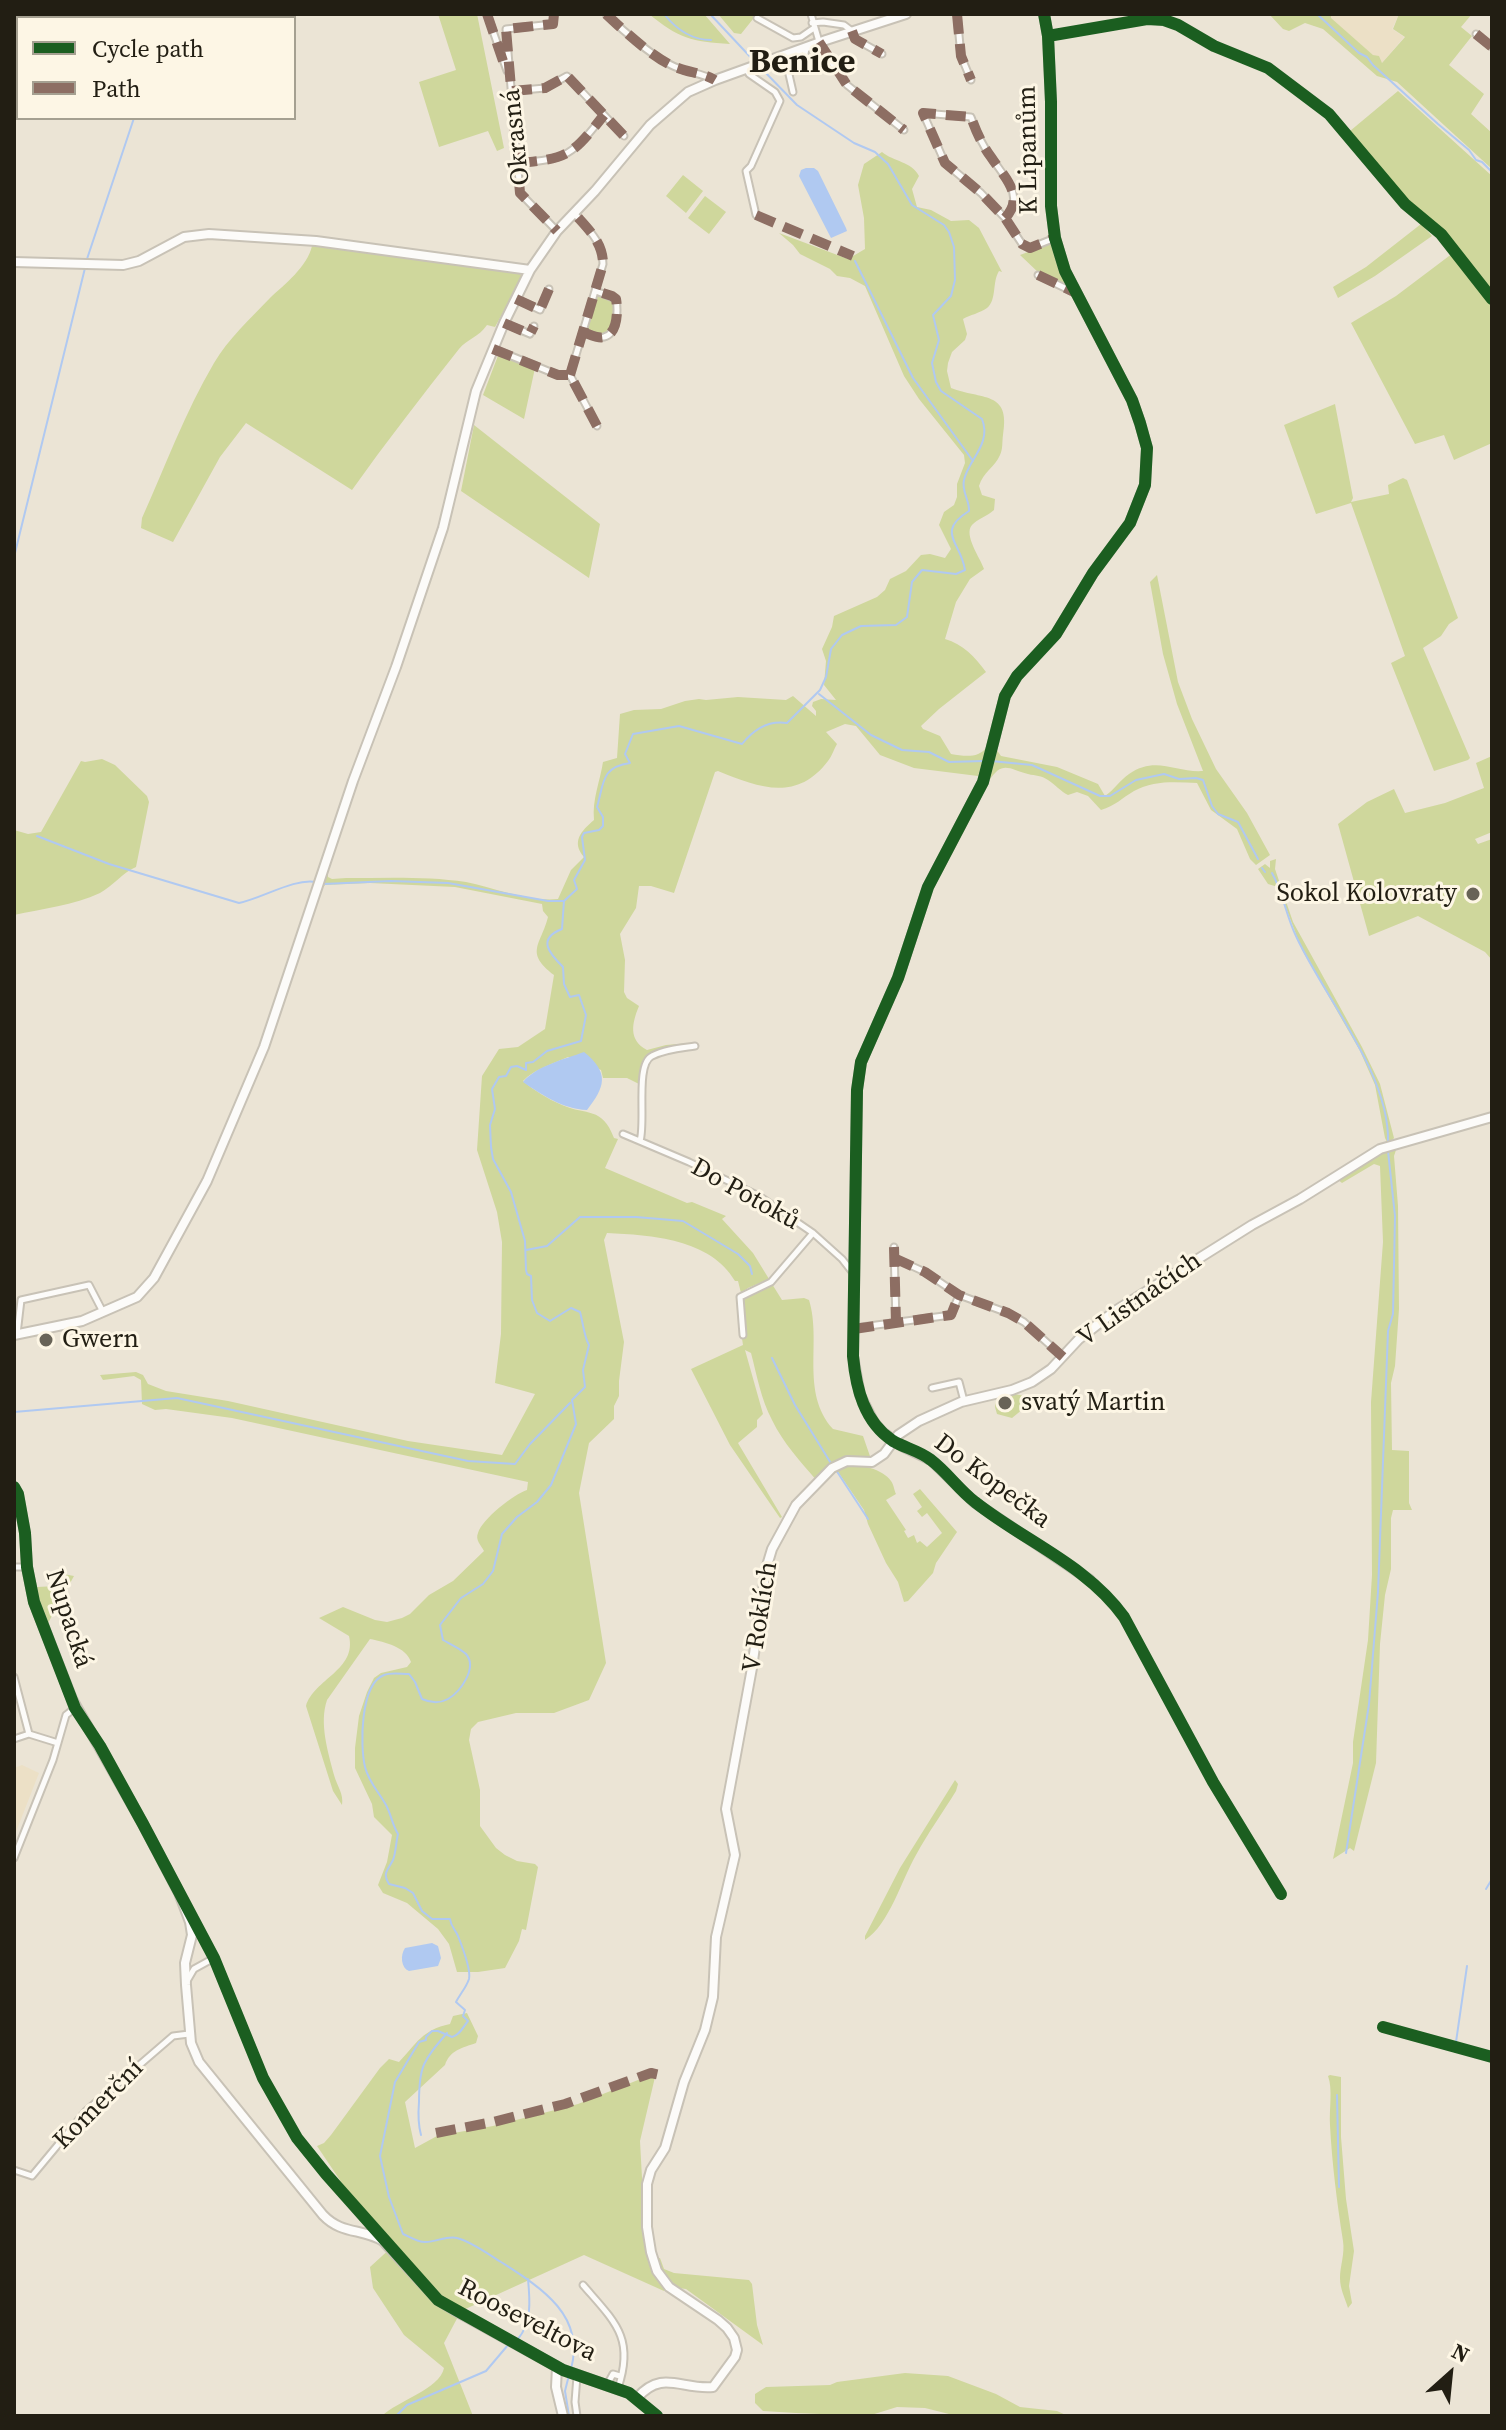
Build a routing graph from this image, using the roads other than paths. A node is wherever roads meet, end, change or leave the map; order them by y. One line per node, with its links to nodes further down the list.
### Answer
1 (487, 14): 11 (street)
2 (554, 14): 10 (street)
3 (606, 14): 20 (street)
4 (811, 14): 9 (street)
5 (906, 14): 12 (street)
6 (957, 14): 21 (street)
7 (1044, 14): 32 (street, K Lipanům)
8 (757, 18): 9 (street)
9 (813, 25): 12 (street); 14 (street)
10 (506, 29): 11 (street); 19 (street, Okrasná)
11 (491, 30): 19 (street)
12 (852, 31): 14 (street); 17 (street)
13 (1476, 34): 16 (street)
14 (819, 42): 15 (street); 25 (street)
15 (805, 47): 18 (street); 23 (street)
16 (1492, 47)
17 (882, 54)
18 (749, 69): 20 (street); 29 (street)
19 (510, 80): 22 (street, Okrasná)
20 (715, 80): 28 (street)
21 (971, 80)
22 (512, 91): 24 (street); 27 (street, Okrasná)
23 (793, 92)
24 (604, 115): 26 (street); 27 (street)
25 (904, 130)
26 (624, 136)
27 (517, 163): 31 (street, Okrasná)
28 (574, 213): 31 (street); 37 (street)
29 (756, 215)
30 (1005, 218): 30 (street); 32 (street)
31 (557, 231): 34 (street)
32 (1055, 238): 38 (street, K Lipanům)
33 (14, 262): 34 (street)
34 (530, 270): 39 (street)
35 (1038, 275): 38 (street)
36 (549, 289): 39 (street)
37 (596, 291): 42 (street); 42 (street)
38 (1076, 293): 46 (street, K Lipanům)
39 (516, 299): 40 (street)
40 (504, 323): 41 (street); 43 (street)
41 (534, 326)
42 (583, 332): 44 (street)
43 (493, 349): 44 (street); 56 (street)
44 (570, 375): 45 (street)
45 (597, 426)
46 (988, 768): 54 (street, Do Kopečka)
47 (695, 1046): 50 (street)
48 (1492, 1117): 61 (street, V Listnáčích)
49 (623, 1134): 50 (street, Do Potoků)
50 (640, 1141): 51 (street, Do Potoků)
51 (813, 1233): 54 (street, Do Potoků); 60 (street)
52 (894, 1247): 53 (street)
53 (894, 1258): 55 (street); 57 (street)
54 (854, 1274): 58 (street, Do Kopečka)
55 (959, 1295): 57 (street); 61 (street)
56 (103, 1312): 59 (street); 59 (street)
57 (896, 1323): 58 (street)
58 (854, 1329): 64 (street, Do Kopečka)
59 (16, 1335)
60 (743, 1335)
61 (1063, 1357): 63 (street, V Listnáčích)
62 (932, 1388): 63 (street)
63 (964, 1402): 64 (street, V Listnáčích)
64 (893, 1440): 68 (street, Do Kopečka); 85 (street, V Roklích)
65 (14, 1487): 67 (street, Nupacká)
66 (14, 1567): 67 (street)
67 (27, 1567): 70 (street, Nupacká)
68 (1090, 1580)
69 (14, 1677): 71 (street)
70 (78, 1712): 73 (street); 76 (street, Nupacká)
71 (29, 1734): 72 (street); 73 (street)
72 (14, 1739)
73 (58, 1743): 74 (street)
74 (14, 1858)
75 (214, 1958): 76 (street)
76 (186, 1985): 77 (street, Nupacká)
77 (189, 2034): 78 (street, Komerční); 80 (street, Rooseveltova)
78 (14, 2170)
79 (583, 2285): 82 (street)
80 (560, 2369): 81 (street, Rooseveltova); 86 (street)
81 (575, 2375): 83 (street, Rooseveltova); 87 (street)
82 (620, 2376): 83 (street); 84 (street)
83 (607, 2385): 84 (street, Rooseveltova)
84 (618, 2388): 85 (street, Rooseveltova)
85 (637, 2398): 88 (street, Rooseveltova)
86 (563, 2416)
87 (577, 2416)
88 (657, 2416)

